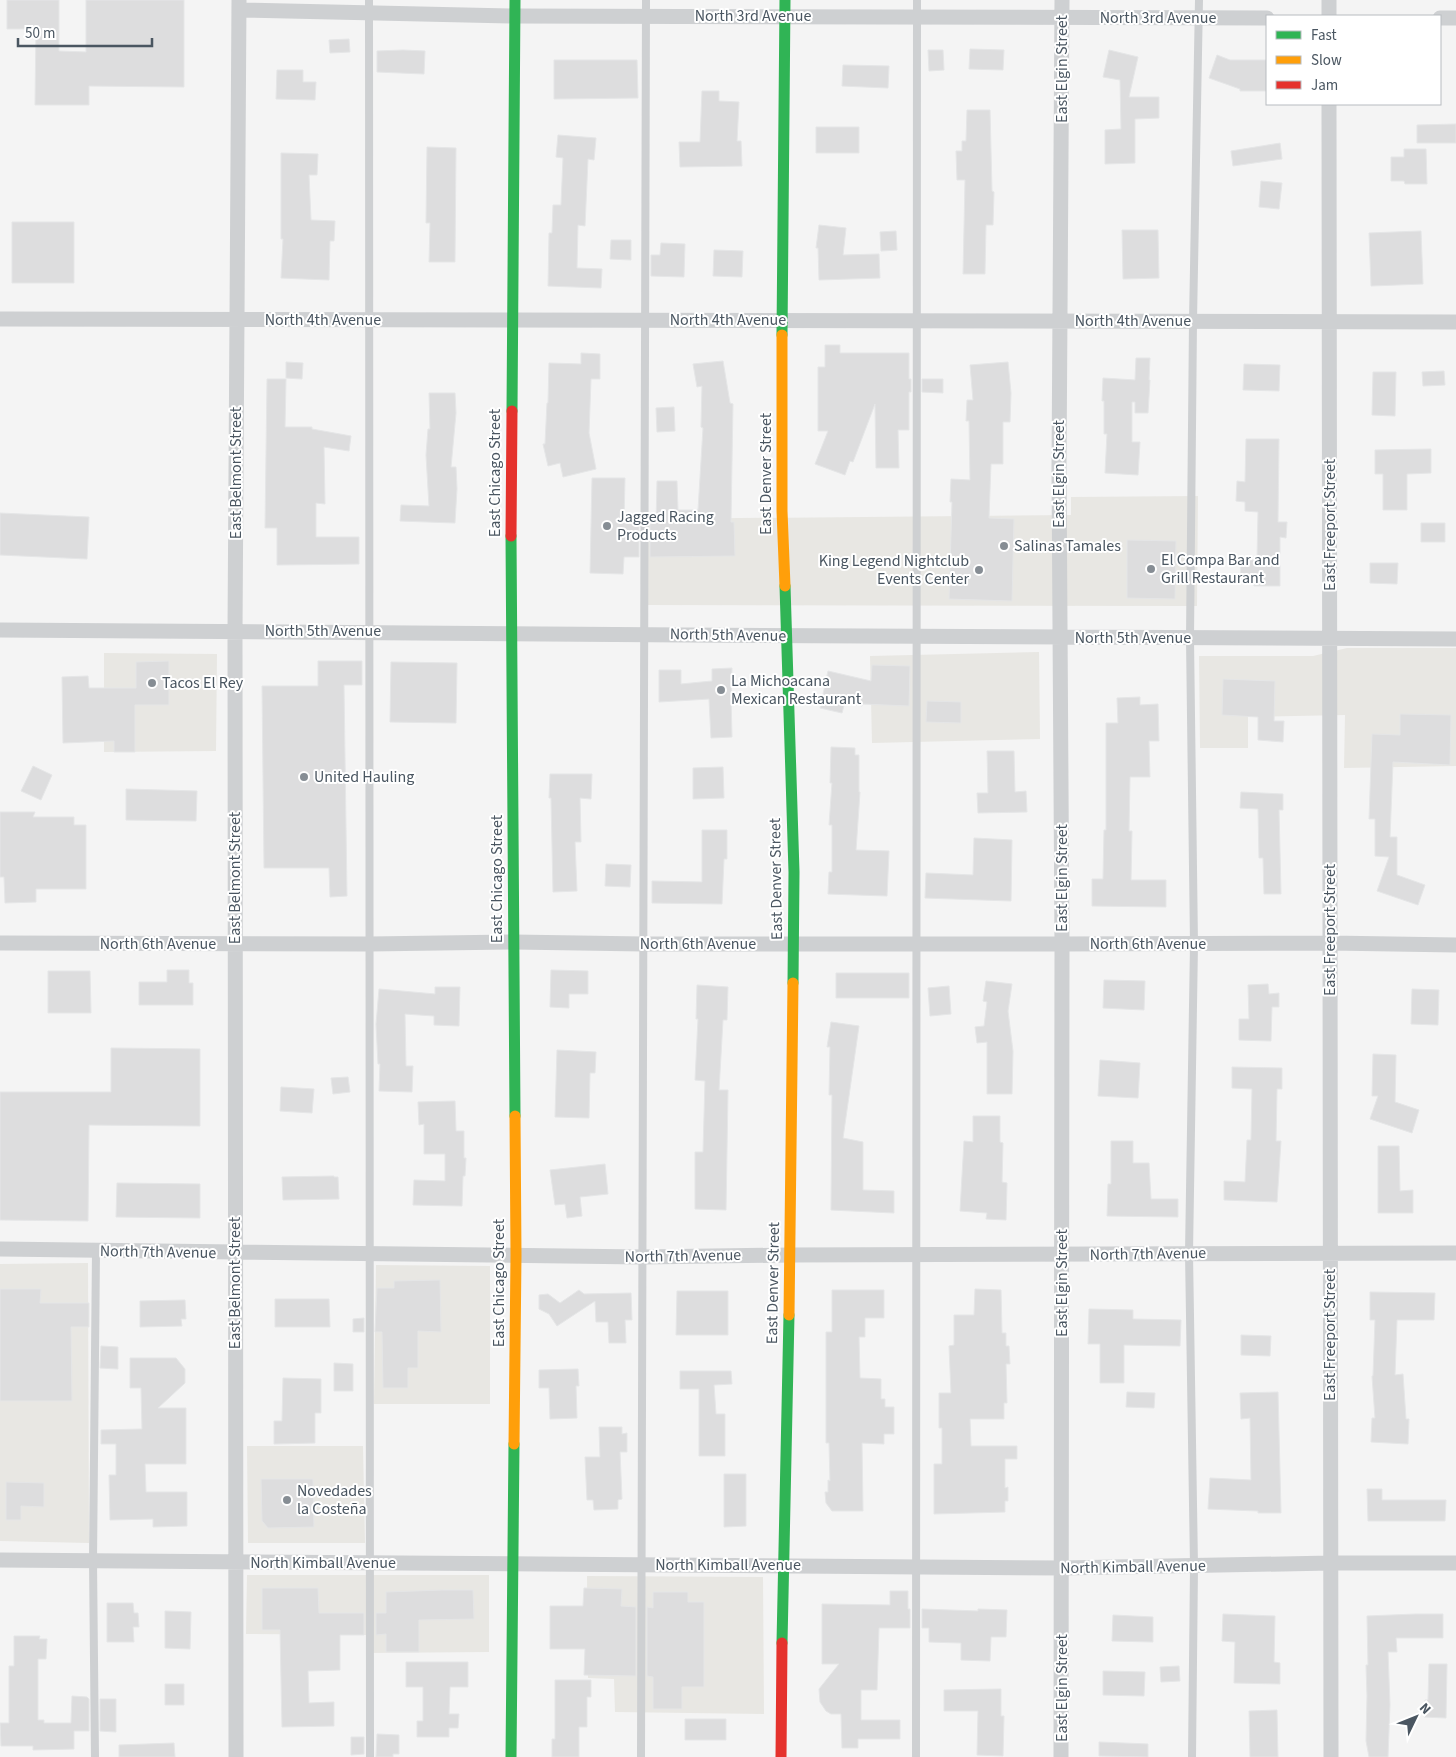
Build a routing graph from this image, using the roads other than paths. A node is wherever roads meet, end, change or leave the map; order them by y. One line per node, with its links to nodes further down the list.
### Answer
1 (515, 0): 11 (street, East Chicago Street)
2 (646, 0): 12 (lane)
3 (785, 0): 13 (street, East Denver Street)
4 (917, 0): 14 (lane)
5 (1062, 0): 15 (street, East Elgin Street)
6 (1199, 0): 16 (lane)
7 (1329, 0): 10 (street)
8 (239, 5): 9 (street, North 3rd Avenue); 22 (street, East Belmont Street)
9 (369, 7): 11 (street, North 3rd Avenue); 23 (lane)
10 (1329, 15)
11 (515, 16): 12 (street, North 3rd Avenue); 24 (street, East Chicago Street)
12 (646, 16): 13 (street, North 3rd Avenue); 25 (lane)
13 (785, 16): 14 (street, North 3rd Avenue); 26 (street, East Denver Street)
14 (917, 17): 15 (street, North 3rd Avenue); 27 (lane)
15 (1062, 18): 16 (street, North 3rd Avenue); 28 (street, East Elgin Street)
16 (1199, 18): 17 (street, North 3rd Avenue); 29 (lane)
17 (1266, 18)
18 (1441, 18): 19 (street)
19 (1456, 18)
20 (1329, 105): 30 (street, East Freeport Street)
21 (0, 319): 22 (street, North 4th Avenue)
22 (236, 320): 23 (street, North 4th Avenue); 33 (street, East Belmont Street)
23 (369, 320): 24 (street, North 4th Avenue); 34 (lane)
24 (513, 320): 25 (street, North 4th Avenue); 35 (street, East Chicago Street)
25 (645, 320): 26 (street, North 4th Avenue); 36 (lane)
26 (782, 320): 27 (street, North 4th Avenue); 37 (street, East Denver Street)
27 (917, 321): 28 (street, North 4th Avenue); 38 (lane)
28 (1060, 321): 29 (street, North 4th Avenue); 39 (street, East Elgin Street)
29 (1193, 321): 30 (street, North 4th Avenue); 40 (lane)
30 (1330, 321): 31 (street, North 4th Avenue); 41 (street, East Freeport Street)
31 (1456, 322)
32 (0, 630): 33 (street, North 5th Avenue)
33 (235, 631): 34 (street, North 5th Avenue); 46 (street, East Belmont Street)
34 (369, 632): 35 (street, North 5th Avenue); 47 (lane)
35 (514, 632): 36 (street, North 5th Avenue); 43 (street, East Chicago Street)
36 (644, 634): 37 (street, North 5th Avenue); 48 (lane)
37 (786, 636): 38 (street, North 5th Avenue); 49 (street, East Denver Street)
38 (916, 637): 39 (street, North 5th Avenue); 50 (lane)
39 (1061, 638): 40 (street, North 5th Avenue); 51 (street, East Elgin Street)
40 (1190, 639): 41 (street, North 5th Avenue); 52 (lane)
41 (1330, 639): 42 (street, North 5th Avenue); 44 (street, East Freeport Street)
42 (1456, 639)
43 (514, 942): 47 (street, North 6th Avenue); 48 (street, North 6th Avenue); 62 (street, East Chicago Street)
44 (1330, 943): 52 (street, North 6th Avenue); 53 (street, North 6th Avenue); 56 (street, East Freeport Street)
45 (0, 944): 46 (street, North 6th Avenue)
46 (235, 944): 47 (street, North 6th Avenue); 57 (street, East Belmont Street)
47 (370, 944): 58 (lane)
48 (643, 944): 49 (street, North 6th Avenue); 65 (lane)
49 (793, 944): 50 (street, North 6th Avenue); 63 (street, East Denver Street)
50 (916, 944): 51 (street, North 6th Avenue); 64 (lane)
51 (1062, 944): 52 (street, North 6th Avenue); 61 (street, East Elgin Street)
52 (1194, 944): 59 (lane)
53 (1456, 945)
54 (0, 1249): 55 (street, North 7th Avenue)
55 (96, 1251): 57 (street, North 7th Avenue); 67 (lane)
56 (1330, 1252): 59 (street, North 7th Avenue); 60 (street, North 7th Avenue); 70 (street, East Freeport Street)
57 (235, 1253): 58 (street, North 7th Avenue); 68 (street, East Belmont Street)
58 (370, 1253): 62 (street, North 7th Avenue); 72 (lane)
59 (1189, 1253): 61 (street, North 7th Avenue); 75 (lane)
60 (1456, 1253)
61 (1062, 1254): 64 (street, North 7th Avenue); 77 (street, East Elgin Street)
62 (516, 1255): 65 (street, North 7th Avenue); 69 (street, East Chicago Street)
63 (790, 1255): 64 (street, North 7th Avenue); 65 (street, North 7th Avenue); 74 (street, East Denver Street)
64 (916, 1255): 76 (lane)
65 (642, 1257): 73 (lane)
66 (0, 1560): 67 (street, North Kimball Avenue)
67 (93, 1561): 68 (street, North Kimball Avenue); 78 (lane)
68 (235, 1563): 72 (street, North Kimball Avenue); 79 (street, East Belmont Street)
69 (512, 1563): 72 (street, North Kimball Avenue); 73 (street, North Kimball Avenue); 81 (street, East Chicago Street)
70 (1331, 1563): 71 (street, North Kimball Avenue); 75 (street, North Kimball Avenue); 87 (street, East Freeport Street)
71 (1456, 1563)
72 (370, 1564): 80 (lane)
73 (641, 1565): 74 (street, North Kimball Avenue); 82 (lane)
74 (783, 1566): 76 (street, North Kimball Avenue); 83 (street, East Denver Street)
75 (1194, 1566): 77 (street, North Kimball Avenue); 86 (lane)
76 (916, 1567): 77 (street, North Kimball Avenue); 84 (lane)
77 (1062, 1568): 85 (street, East Elgin Street)
78 (95, 1757)
79 (236, 1757)
80 (370, 1757)
81 (512, 1757)
82 (641, 1757)
83 (781, 1757)
84 (916, 1757)
85 (1061, 1757)
86 (1192, 1757)
87 (1331, 1757)

